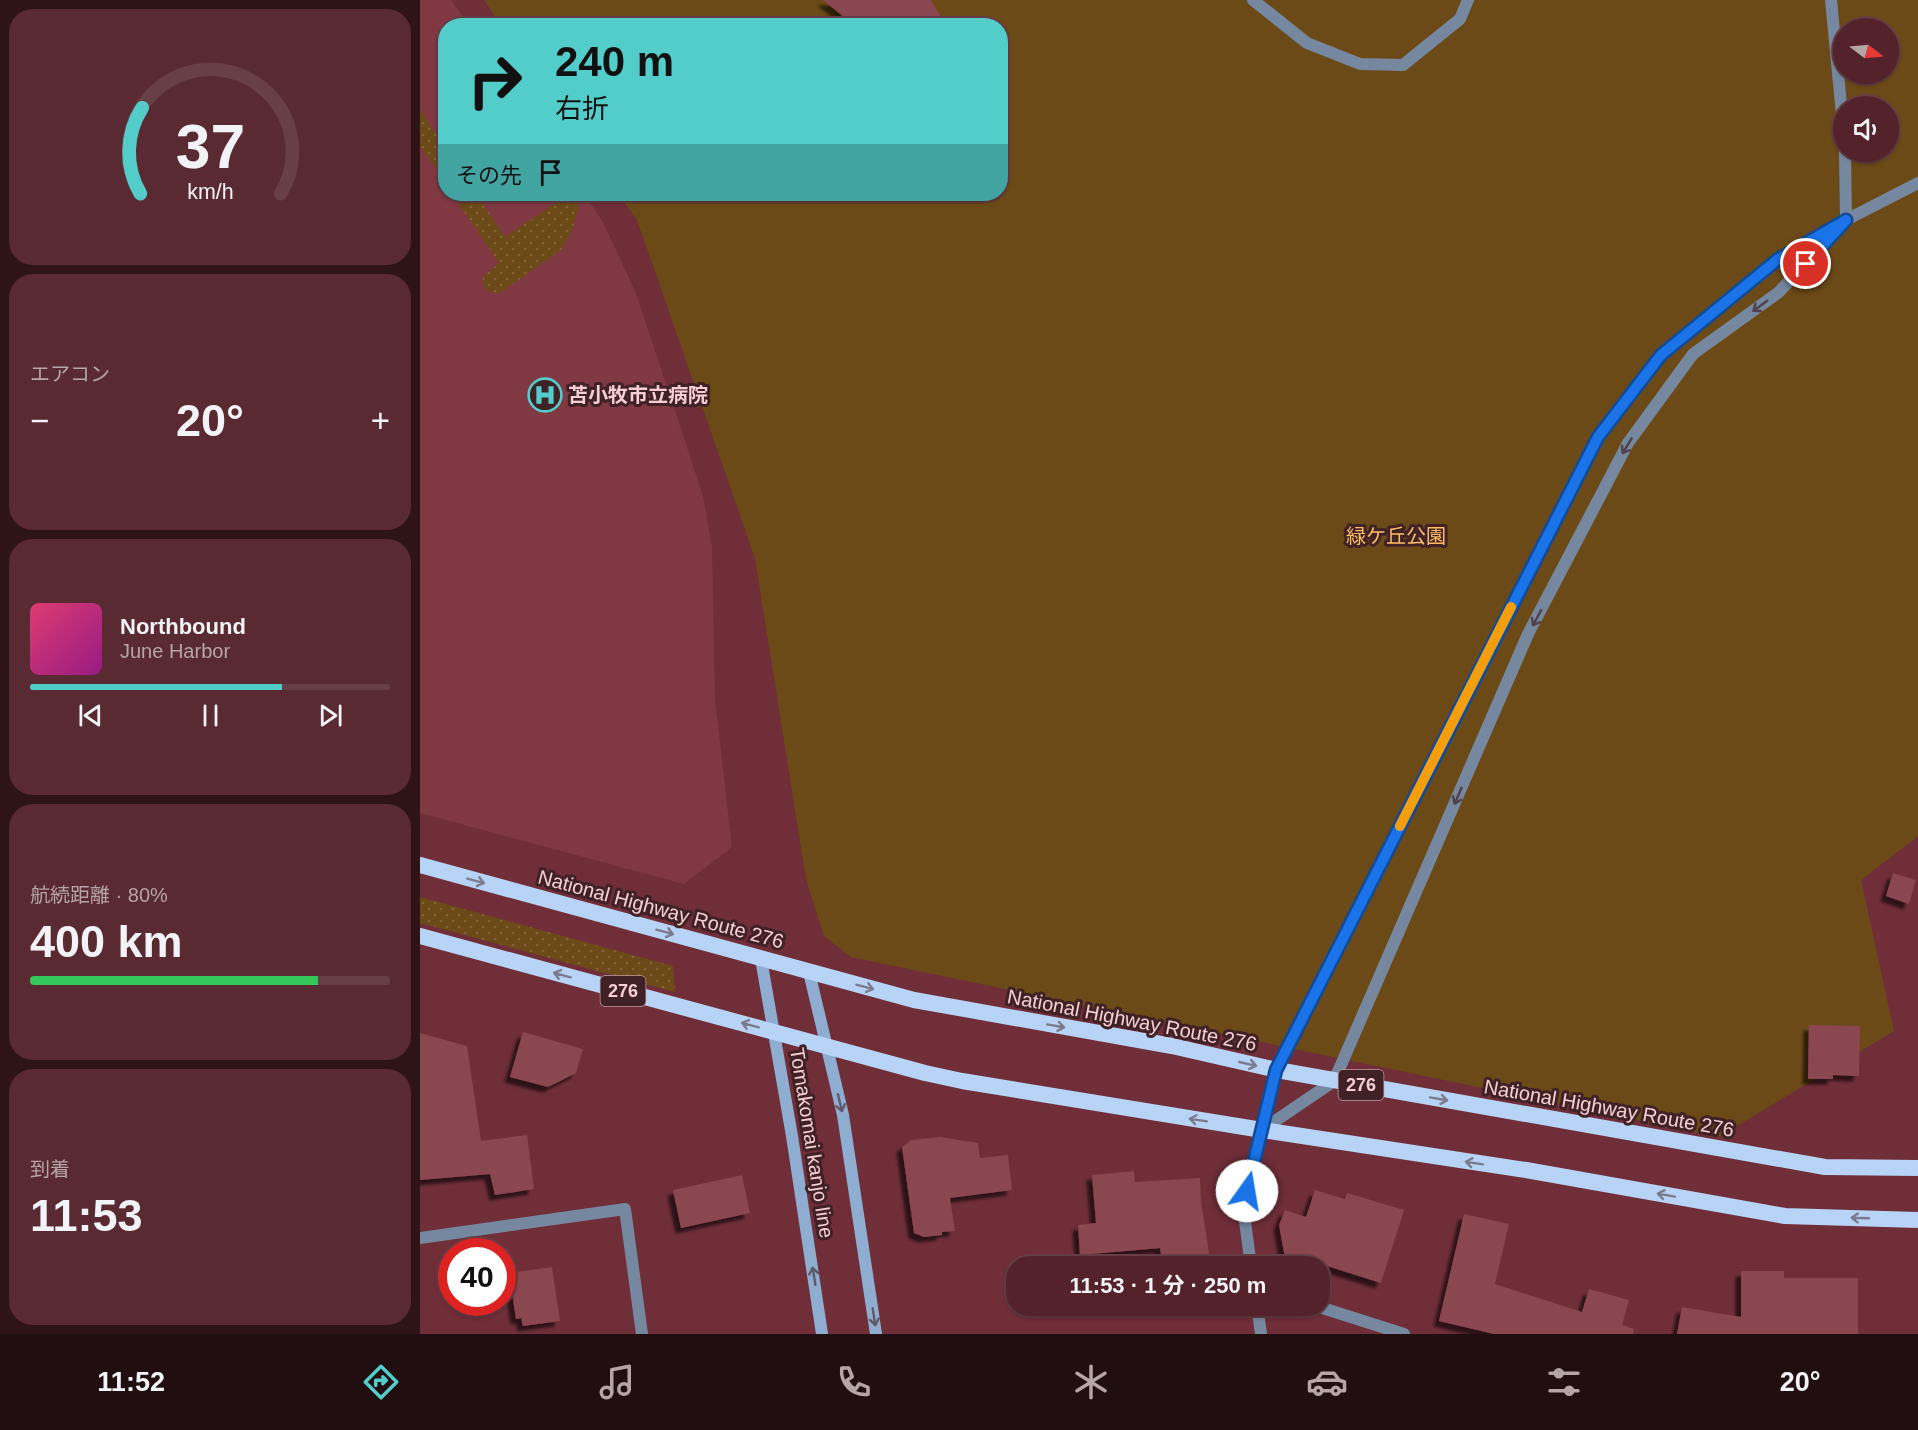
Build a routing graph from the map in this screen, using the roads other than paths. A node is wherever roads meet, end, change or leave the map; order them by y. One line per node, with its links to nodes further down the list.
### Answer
1 (1253, 0): 2 (street)
2 (1468, 0)
3 (1831, 0): 4 (street)
4 (1840, 96)
5 (1845, 162): 7 (street)
6 (1918, 183): 7 (street)
7 (1846, 220): 14 (street); 15 (street, one-way to 15)
8 (420, 865): 10 (highway, National Highway Route 276 / 276, one-way to 10)
9 (420, 936): 12 (highway, 276, one-way to 9)
10 (761, 958): 11 (highway, National Highway Route 276 / 276); 12 (main road, Tomakomai kanjo line)
11 (809, 972): 13 (main road, Tomakomai kanjo line); 14 (highway, National Highway Route 276 / 276, one-way to 14)
12 (774, 1032): 13 (highway, 276); 24 (main road, Tomakomai kanjo line, one-way to 12)
13 (827, 1046): 16 (highway, 276, one-way to 13); 25 (main road, Tomakomai kanjo line, one-way to 25)
14 (1276, 1070): 15 (highway, National Highway Route 276 / 276); 16 (street)
15 (1334, 1081): 16 (street); 17 (highway, National Highway Route 276 / 276, one-way to 17)
16 (1262, 1130): 18 (highway, 276, one-way to 16); 20 (street)
17 (1918, 1168)
18 (1918, 1220)
19 (420, 1238): 23 (street)
20 (1250, 1256)
21 (1330, 1310): 27 (street)
22 (1259, 1316): 26 (street)
23 (642, 1334)
24 (822, 1334)
25 (876, 1334)
26 (1261, 1334)
27 (1404, 1334)

